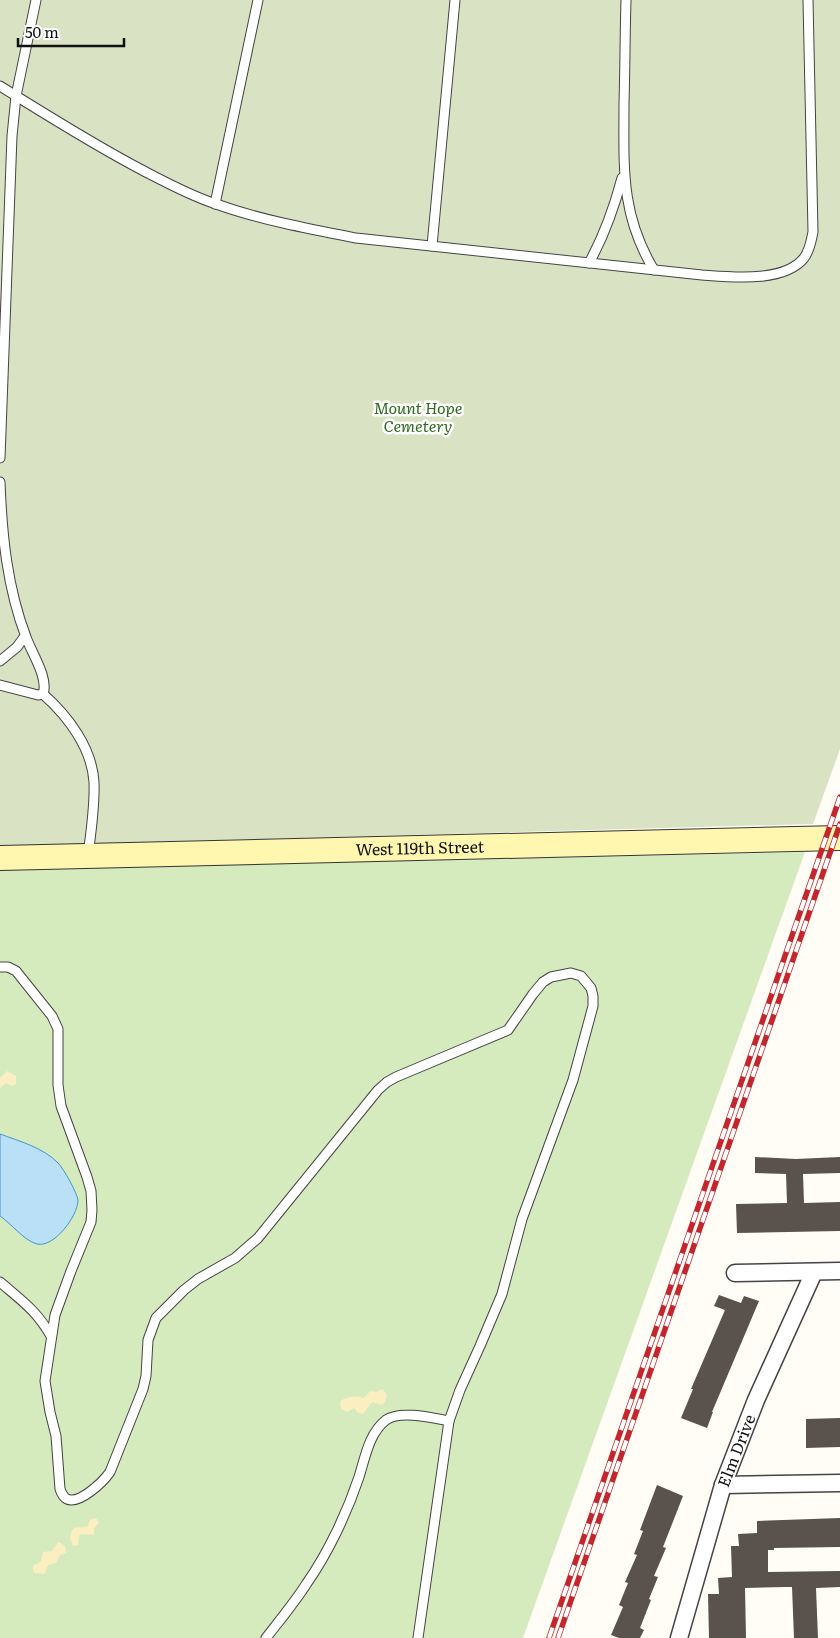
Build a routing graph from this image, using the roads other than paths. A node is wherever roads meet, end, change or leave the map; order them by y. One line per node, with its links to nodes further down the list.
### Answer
1 (36, 0): 7 (lane)
2 (258, 0): 9 (lane)
3 (455, 0): 10 (lane)
4 (626, 0): 8 (lane)
5 (808, 0): 12 (lane)
6 (0, 86): 7 (lane)
7 (16, 96): 9 (lane); 13 (lane)
8 (624, 173): 11 (lane); 12 (lane)
9 (215, 204): 10 (lane)
10 (432, 246): 11 (lane)
11 (589, 263): 12 (lane)
12 (654, 270)
13 (0, 458)
14 (0, 482): 15 (lane)
15 (26, 636): 16 (lane); 18 (lane)
16 (0, 661)
17 (0, 685): 18 (lane)
18 (44, 694): 20 (lane)
19 (840, 838): 20 (street, West 119th Street)
20 (88, 856): 21 (street, West 119th Street)
21 (0, 858)
22 (0, 967): 27 (lane)
23 (840, 1271): 24 (street)
24 (814, 1272): 25 (street); 30 (street, Elm Drive)
25 (735, 1273)
26 (0, 1282): 27 (lane)
27 (51, 1336): 28 (lane)
28 (449, 1421): 31 (lane); 32 (lane)
29 (840, 1483): 30 (street)
30 (723, 1485): 33 (street, Elm Drive)
31 (266, 1638)
32 (418, 1638)
33 (680, 1638)

